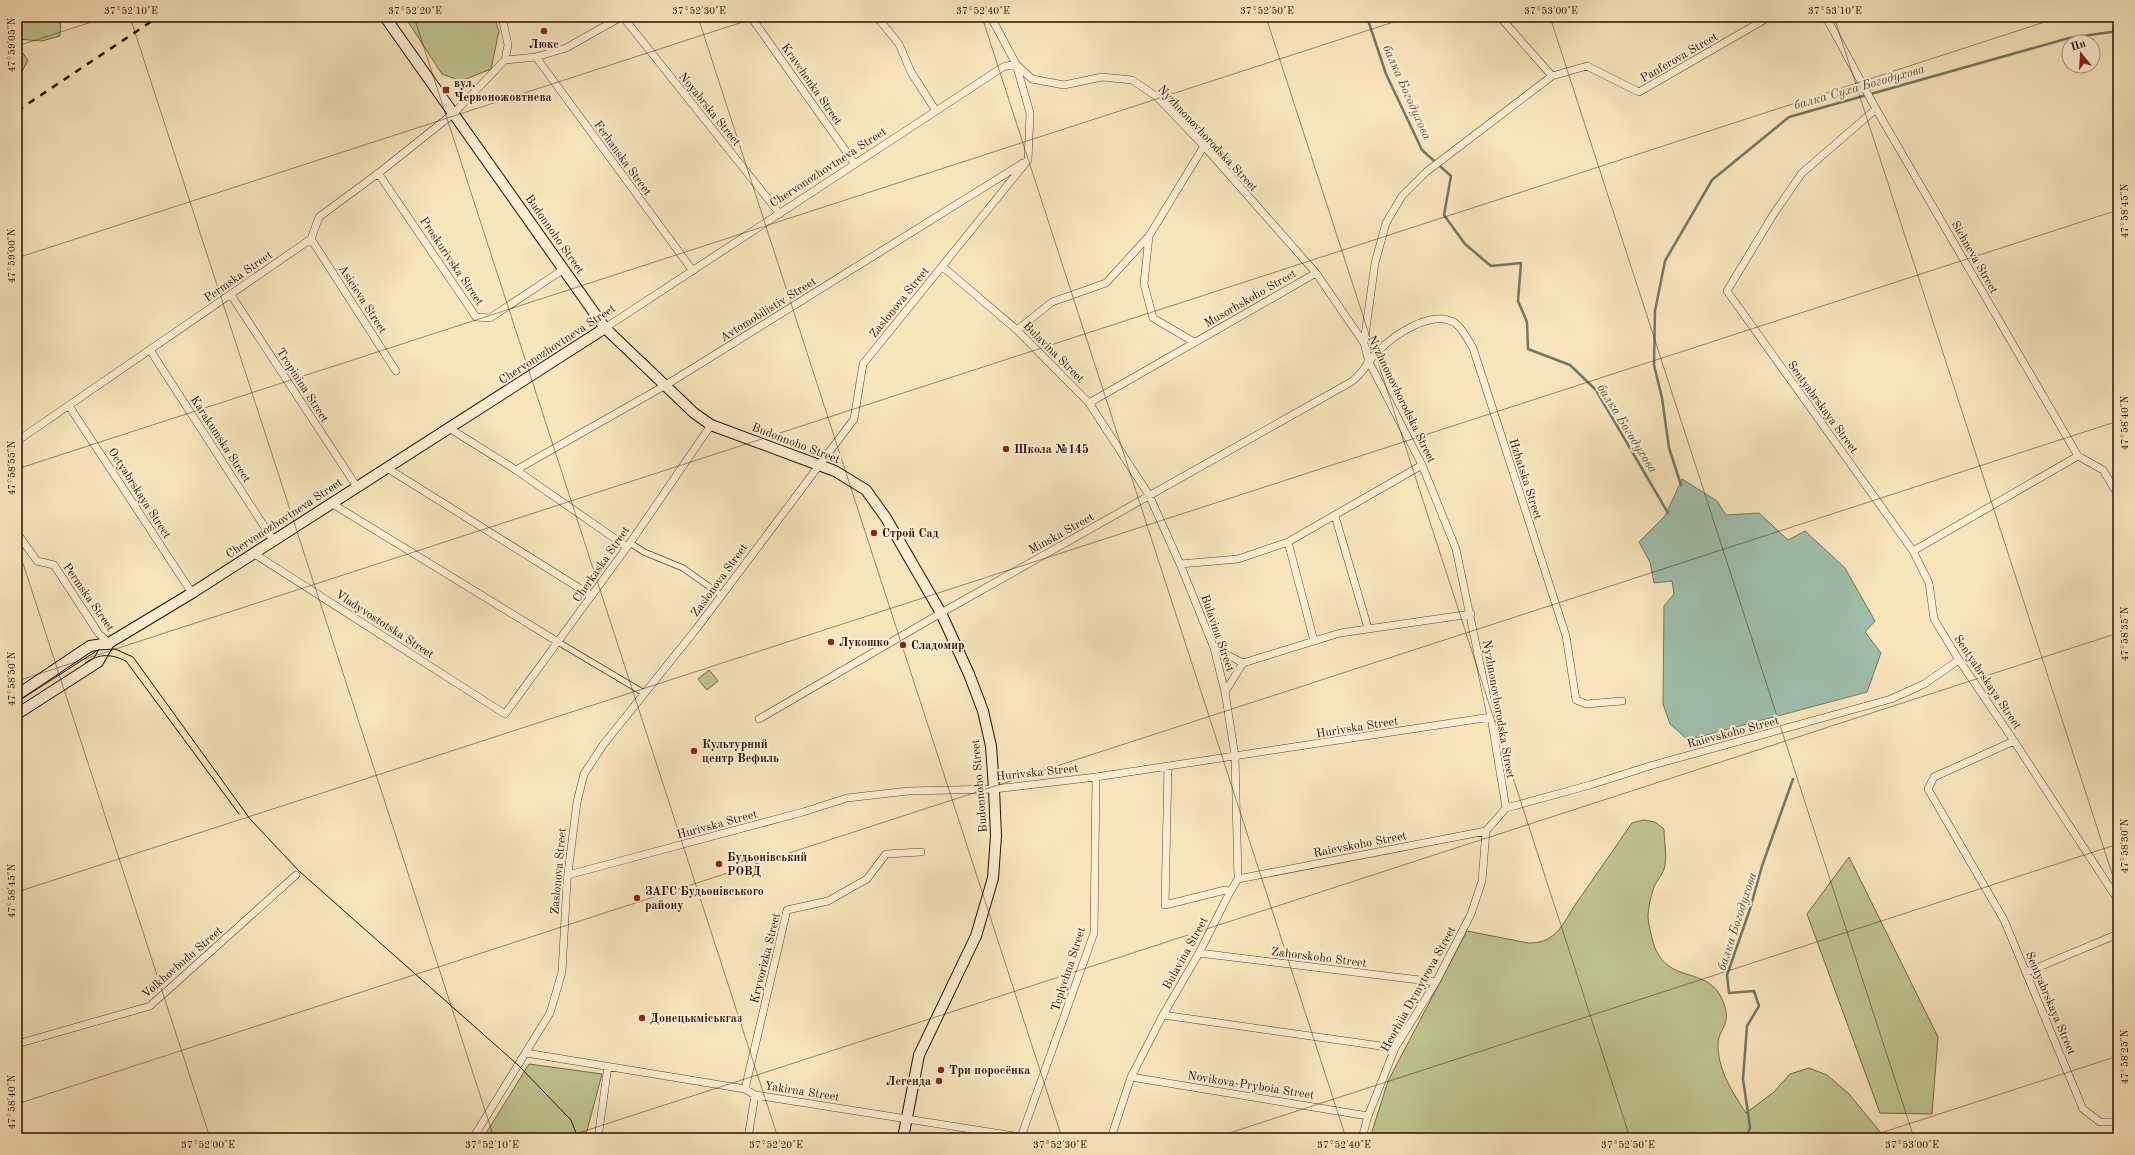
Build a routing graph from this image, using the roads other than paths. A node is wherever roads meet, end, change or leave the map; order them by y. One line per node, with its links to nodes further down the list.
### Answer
1 (385, 17): 16 (main road, Budonnoho Street)
2 (502, 17): 11 (street)
3 (622, 17): 10 (street); 21 (street, Noyabrska Street)
4 (751, 17): 19 (street, Kravchenka Street)
5 (877, 17): 15 (street)
6 (991, 17): 12 (street)
7 (1500, 17): 13 (street)
8 (1769, 17): 13 (street, Panferova Street)
9 (1826, 17): 14 (street, Sichneva Street)
10 (536, 57): 11 (street); 26 (street, Ferhanska Street)
11 (505, 60): 16 (street)
12 (1016, 64): 15 (street, Chervonozhovtneva Street); 17 (street, Nyzhnonovhorodska Street); 18 (street)
13 (1552, 76): 32 (street)
14 (1876, 109): 42 (street, Sichneva Street); 56 (street, Sentyabrskaya Street)
15 (936, 111): 19 (street, Chervonozhovtneva Street)
16 (454, 113): 20 (street); 25 (main road, Budonnoho Street)
17 (1204, 146): 22 (street); 27 (street, Nyzhnonovhorodska Street)
18 (1028, 160): 24 (street, Zaslonova Street); 36 (street, Avtomobilistiv Street)
19 (855, 164): 21 (street, Chervonozhovtneva Street)
20 (378, 173): 23 (street); 25 (street, Proskurivska Street)
21 (780, 214): 26 (street, Chervonozhovtneva Street)
22 (1149, 236): 30 (street); 31 (street)
23 (311, 239): 28 (street, Permska Street); 35 (street, Asieieva Street)
24 (943, 267): 30 (street, Bulavina Street); 43 (street, Zaslonova Street)
25 (564, 269): 29 (main road, Budonnoho Street)
26 (693, 271): 29 (street, Chervonozhovtneva Street)
27 (1316, 273): 31 (street, Musorhskoho Street); 32 (street, Nyzhnonovhorodska Street)
28 (231, 295): 33 (street, Permska Street); 47 (street, Tropinina Street)
29 (605, 328): 36 (main road, Budonnoho Street); 40 (main road, Chervonozhovtneva Street)
30 (1017, 330): 37 (street, Bulavina Street)
31 (1194, 342): 37 (street, Musorhskoho Street)
32 (1364, 343): 34 (street, Nyzhnonovhorodska Street)
33 (150, 350): 38 (street, Permska Street); 53 (street, Karakumska Street)
34 (1369, 362): 44 (street, Nyzhnonovhorodska Street); 48 (street, Minska Street); 74 (street, Hzhatska Street)
35 (396, 371)
36 (666, 385): 39 (main road, Budonnoho Street); 46 (street, Avtomobilistiv Street)
37 (1089, 403): 48 (street, Bulavina Street)
38 (69, 406): 41 (street, Permska Street); 59 (street, Octyabrskaya Street)
39 (711, 424): 43 (main road, Budonnoho Street); 55 (street, Cherkaska Street)
40 (449, 428): 45 (main road, Chervonozhovtneva Street); 46 (street)
41 (17, 441)
42 (2078, 456): 49 (street); 56 (street)
43 (818, 464): 60 (street, Zaslonova Street); 62 (main road, Budonnoho Street)
44 (1422, 465): 51 (street); 63 (street, Nyzhnonovhorodska Street)
45 (387, 468): 47 (main road, Chervonozhovtneva Street); 61 (street)
46 (516, 470): 55 (street)
47 (357, 487): 50 (main road, Chervonozhovtneva Street)
48 (1149, 495): 58 (street, Bulavina Street); 62 (street, Minska Street)
49 (2118, 496)
50 (331, 503): 53 (main road, Chervonozhovtneva Street); 66 (street)
51 (1336, 516): 54 (street); 64 (street)
52 (17, 533): 67 (street, Permska Street)
53 (273, 540): 57 (main road, Chervonozhovtneva Street)
54 (1288, 542): 58 (street); 65 (street)
55 (629, 545): 60 (street); 61 (street, Cherkaska Street)
56 (1912, 551): 69 (street, Sentyabrskaya Street)
57 (253, 553): 59 (main road, Chervonozhovtneva Street); 76 (street, Vladyvostotska Street)
58 (1180, 564): 68 (street, Bulavina Street)
59 (192, 593): 67 (main road, Chervonozhovtneva Street)
60 (721, 595): 72 (street, Zaslonova Street)
61 (592, 596): 66 (street, Cherkaska Street)
62 (941, 613): 78 (street, Minska Street); 83 (main road, Budonnoho Street)
63 (1471, 614): 64 (street); 77 (street, Nyzhnonovhorodska Street)
64 (1368, 628): 65 (street)
65 (1314, 641): 70 (street)
66 (558, 642): 72 (street); 76 (street, Cherkaska Street)
67 (109, 643): 73 (main road, Chervonozhovtneva Street); 75 (main road, Chervonozhovtneva Street)
68 (1214, 648): 70 (street); 71 (street, Bulavina Street)
69 (1959, 660): 79 (street, Sentyabrskaya Street); 84 (street, Raievskoho Street)
70 (1243, 662): 71 (street)
71 (1225, 692): 80 (street, Bulavina Street)
72 (644, 693): 88 (street, Zaslonova Street)
73 (17, 695)
74 (1622, 701)
75 (17, 714)
76 (505, 714)
77 (1491, 717): 80 (street, Hurivska Street); 84 (street, Nyzhnonovhorodska Street)
78 (759, 719)
79 (2014, 741): 91 (street, Sentyabrskaya Street); 94 (street, Sentyabrskaya Street)
80 (1235, 756): 81 (street, Hurivska Street); 89 (street, Bulavina Street)
81 (1168, 766): 82 (street, Hurivska Street); 90 (street)
82 (1096, 777): 83 (street, Hurivska Street); 107 (street, Teplychna Street)
83 (994, 789): 88 (street, Hurivska Street); 105 (main road, Budonnoho Street)
84 (1506, 808): 85 (street)
85 (1486, 831): 89 (street, Raievskoho Street); 95 (street, Heorhiia Dymytrova Street)
86 (921, 852): 102 (street, Kryvorizka Street)
87 (296, 875): 97 (street, Volkhovbudu Street)
88 (568, 875): 99 (street, Zaslonova Street)
89 (1238, 879): 90 (street, Bulavina Street)
90 (1230, 892): 93 (street, Bulavina Street)
91 (2118, 900)
92 (2118, 934): 94 (street)
93 (1200, 953): 95 (street, Zahorskoho Street); 96 (street, Bulavina Street)
94 (2027, 972): 106 (street, Sentyabrskaya Street)
95 (1436, 982): 98 (street, Heorhiia Dymytrova Street)
96 (1163, 1015): 98 (street); 101 (street, Bulavina Street)
97 (17, 1044)
98 (1395, 1048): 104 (street, Heorhiia Dymytrova Street)
99 (526, 1053): 100 (street, Yakirna Street); 108 (street, Zaslonova Street)
100 (608, 1066): 102 (street, Yakirna Street); 109 (street)
101 (1131, 1077): 104 (street, Novikova-Pryboia Street); 112 (street, Bulavina Street)
102 (744, 1089): 103 (street, Yakirna Street)
103 (755, 1095): 105 (street, Yakirna Street); 110 (street)
104 (1368, 1116): 113 (street, Heorhiia Dymytrova Street)
105 (906, 1119): 107 (street, Yakirna Street); 111 (main road, Budonnoho Street)
106 (2118, 1122)
107 (1025, 1137)
108 (473, 1138)
109 (598, 1138)
110 (748, 1138)
111 (903, 1138)
112 (1111, 1138)
113 (1362, 1138)

